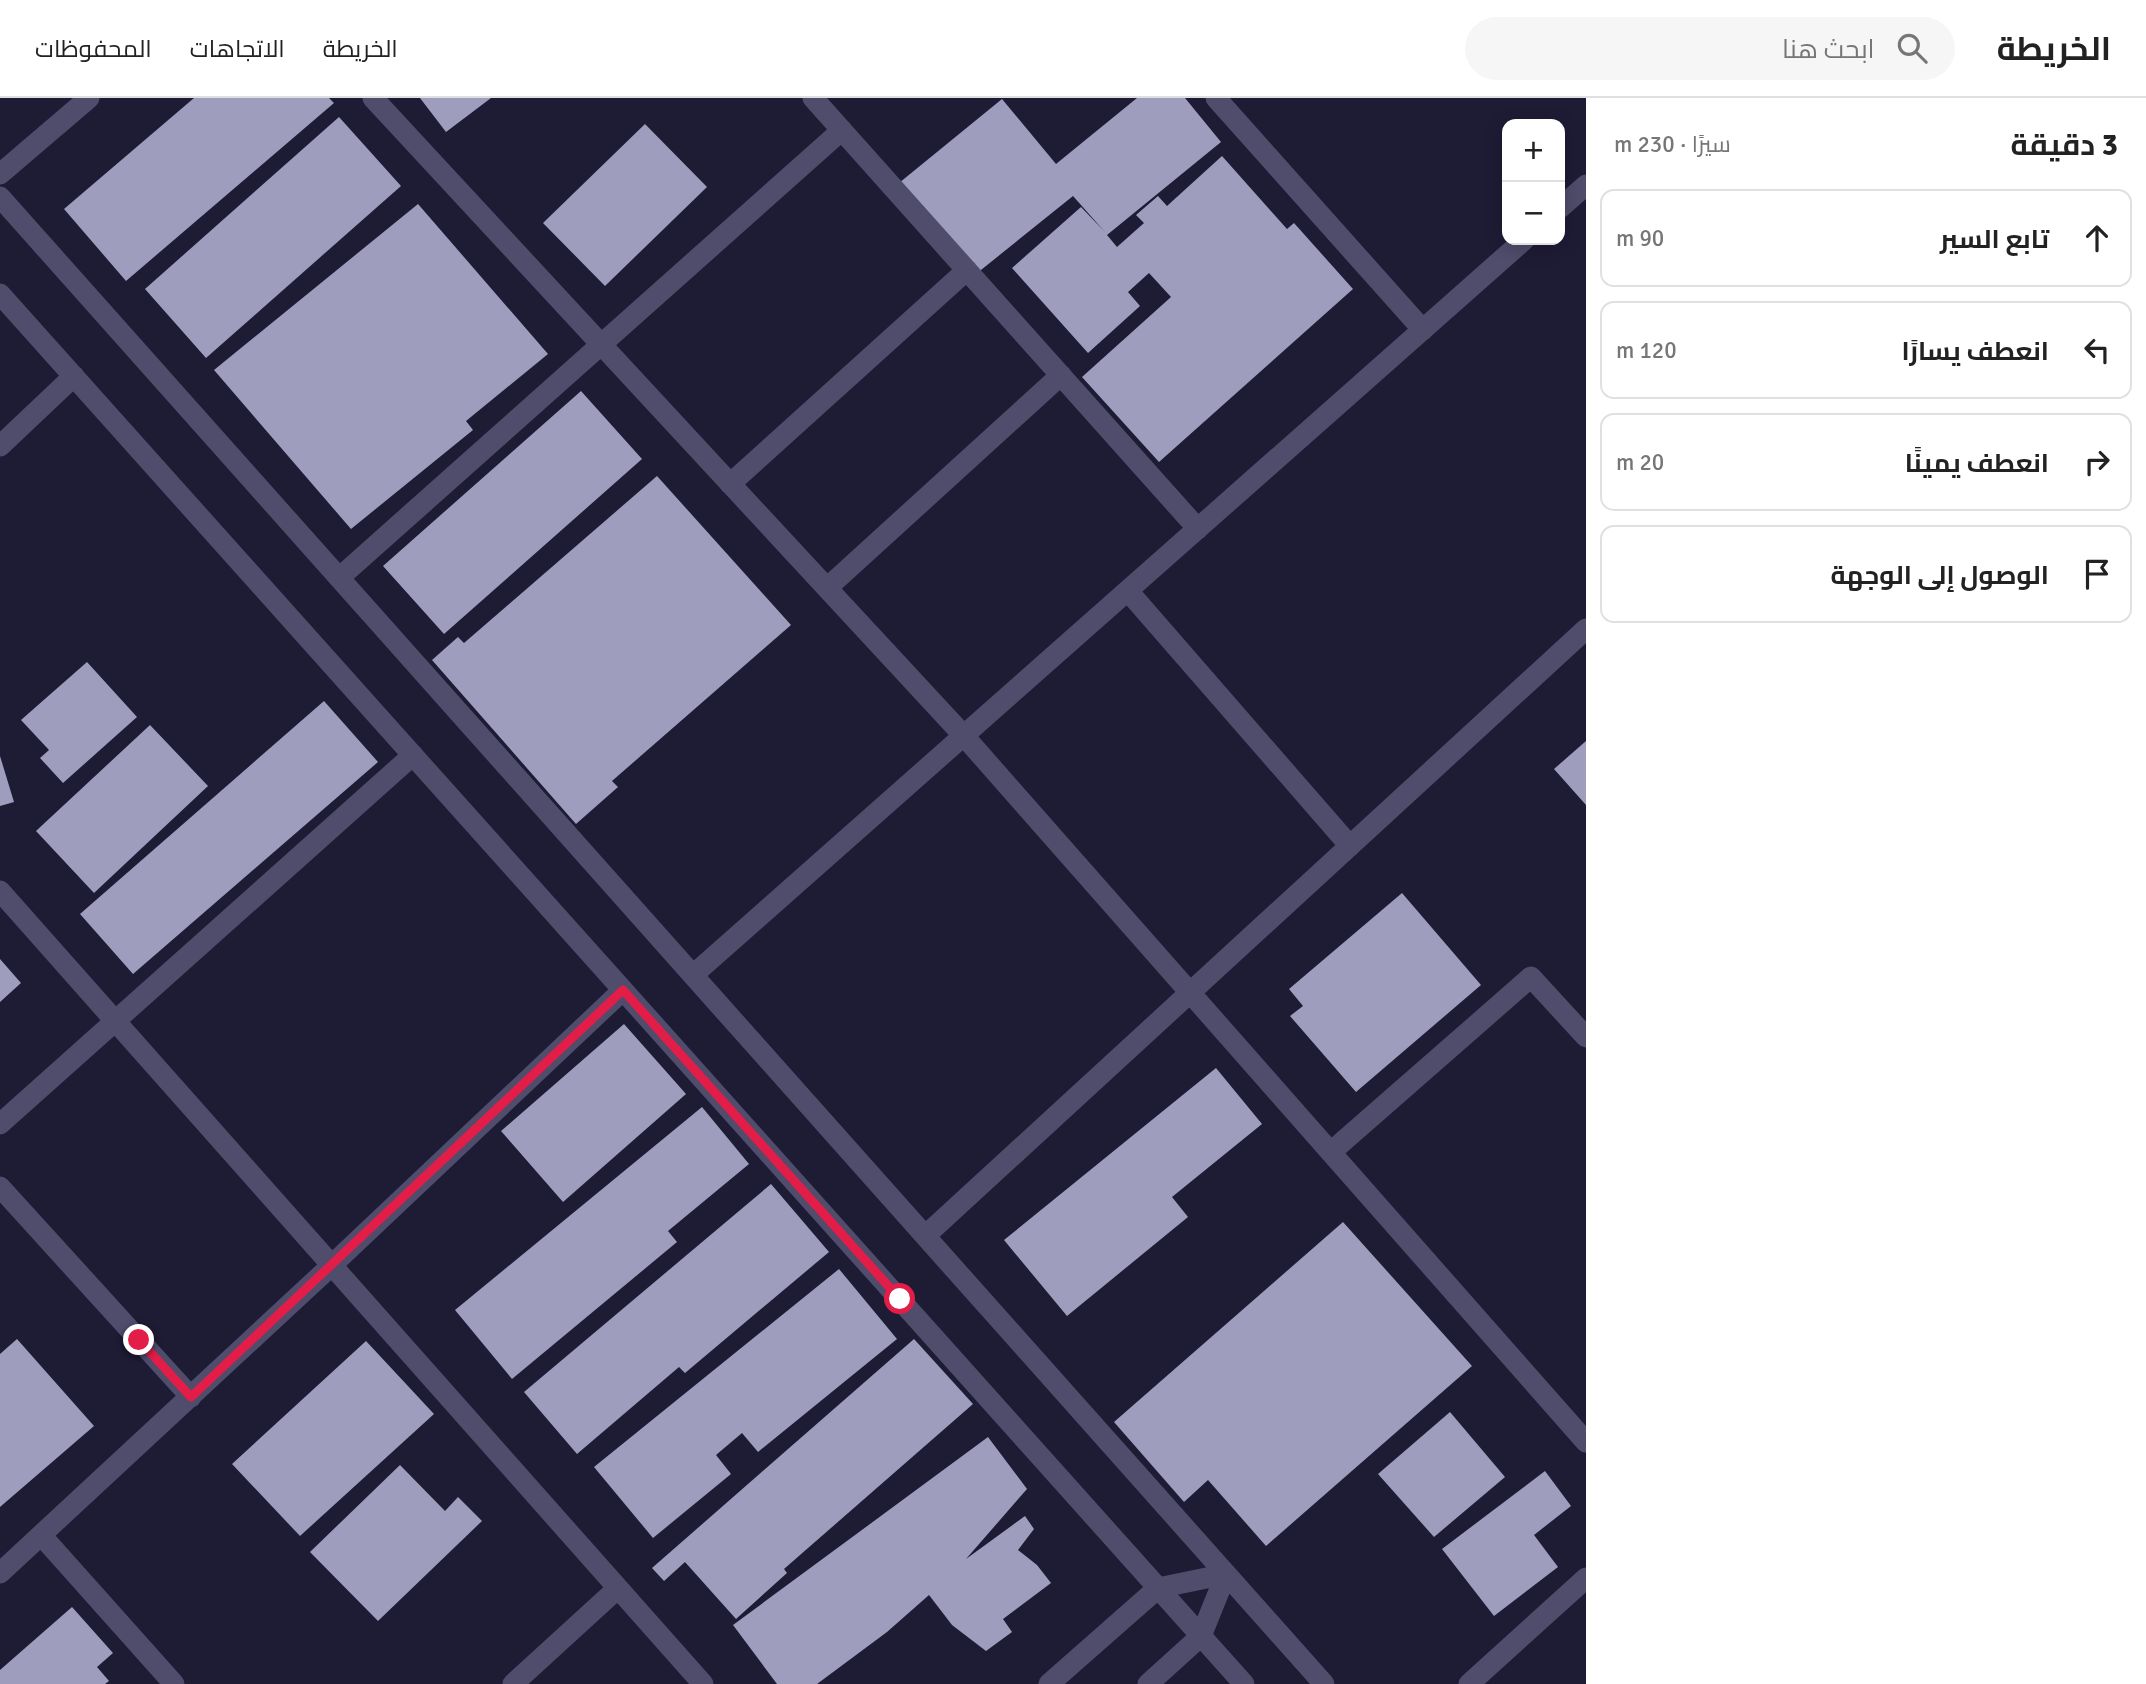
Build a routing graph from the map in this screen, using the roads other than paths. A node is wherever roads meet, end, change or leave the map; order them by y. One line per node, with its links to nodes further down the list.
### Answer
1 (89, 98): 6 (street)
2 (373, 98): 14 (street)
3 (813, 98): 5 (street)
4 (1216, 98): 13 (street)
5 (842, 130): 11 (street); 14 (street)
6 (0, 174)
7 (1586, 185): 9 (street)
8 (0, 197): 20 (street)
9 (1565, 204)
10 (1518, 245): 13 (street)
11 (967, 270): 15 (street); 18 (street)
12 (0, 294): 16 (street)
13 (1423, 330): 19 (street)
14 (600, 343): 18 (street); 20 (street)
15 (1061, 375): 19 (street); 21 (street)
16 (74, 376): 17 (street); 25 (street)
17 (0, 446)
18 (730, 484): 21 (street)
19 (1198, 529): 22 (street)
20 (340, 578): 28 (street)
21 (827, 588): 24 (street)
22 (1128, 591): 24 (street); 26 (street)
23 (1586, 629): 26 (street)
24 (964, 736): 28 (street); 30 (street)
25 (413, 755): 29 (street); 31 (street)
26 (1350, 846): 30 (street)
27 (0, 891): 31 (street)
28 (693, 975): 36 (street)
29 (623, 990): 37 (street); 45 (street)
30 (1190, 993): 34 (street); 36 (street)
31 (116, 1023): 33 (street); 37 (street)
32 (1586, 1037): 34 (street)
33 (0, 1124)
34 (1331, 1152): 39 (street)
35 (0, 1187): 38 (street)
36 (925, 1236): 42 (street)
37 (332, 1265): 38 (street); 44 (street)
38 (191, 1397): 40 (street)
39 (1586, 1442)
40 (41, 1535): 41 (street); 47 (street)
41 (0, 1573)
42 (1226, 1574): 45 (street); 46 (street); 53 (street)
43 (1586, 1578): 54 (street)
44 (618, 1588): 48 (street); 49 (street)
45 (1158, 1588): 46 (street); 50 (street)
46 (1201, 1636): 51 (street); 52 (street)
47 (174, 1684)
48 (513, 1684)
49 (703, 1684)
50 (1049, 1684)
51 (1148, 1684)
52 (1244, 1684)
53 (1324, 1684)
54 (1469, 1684)

